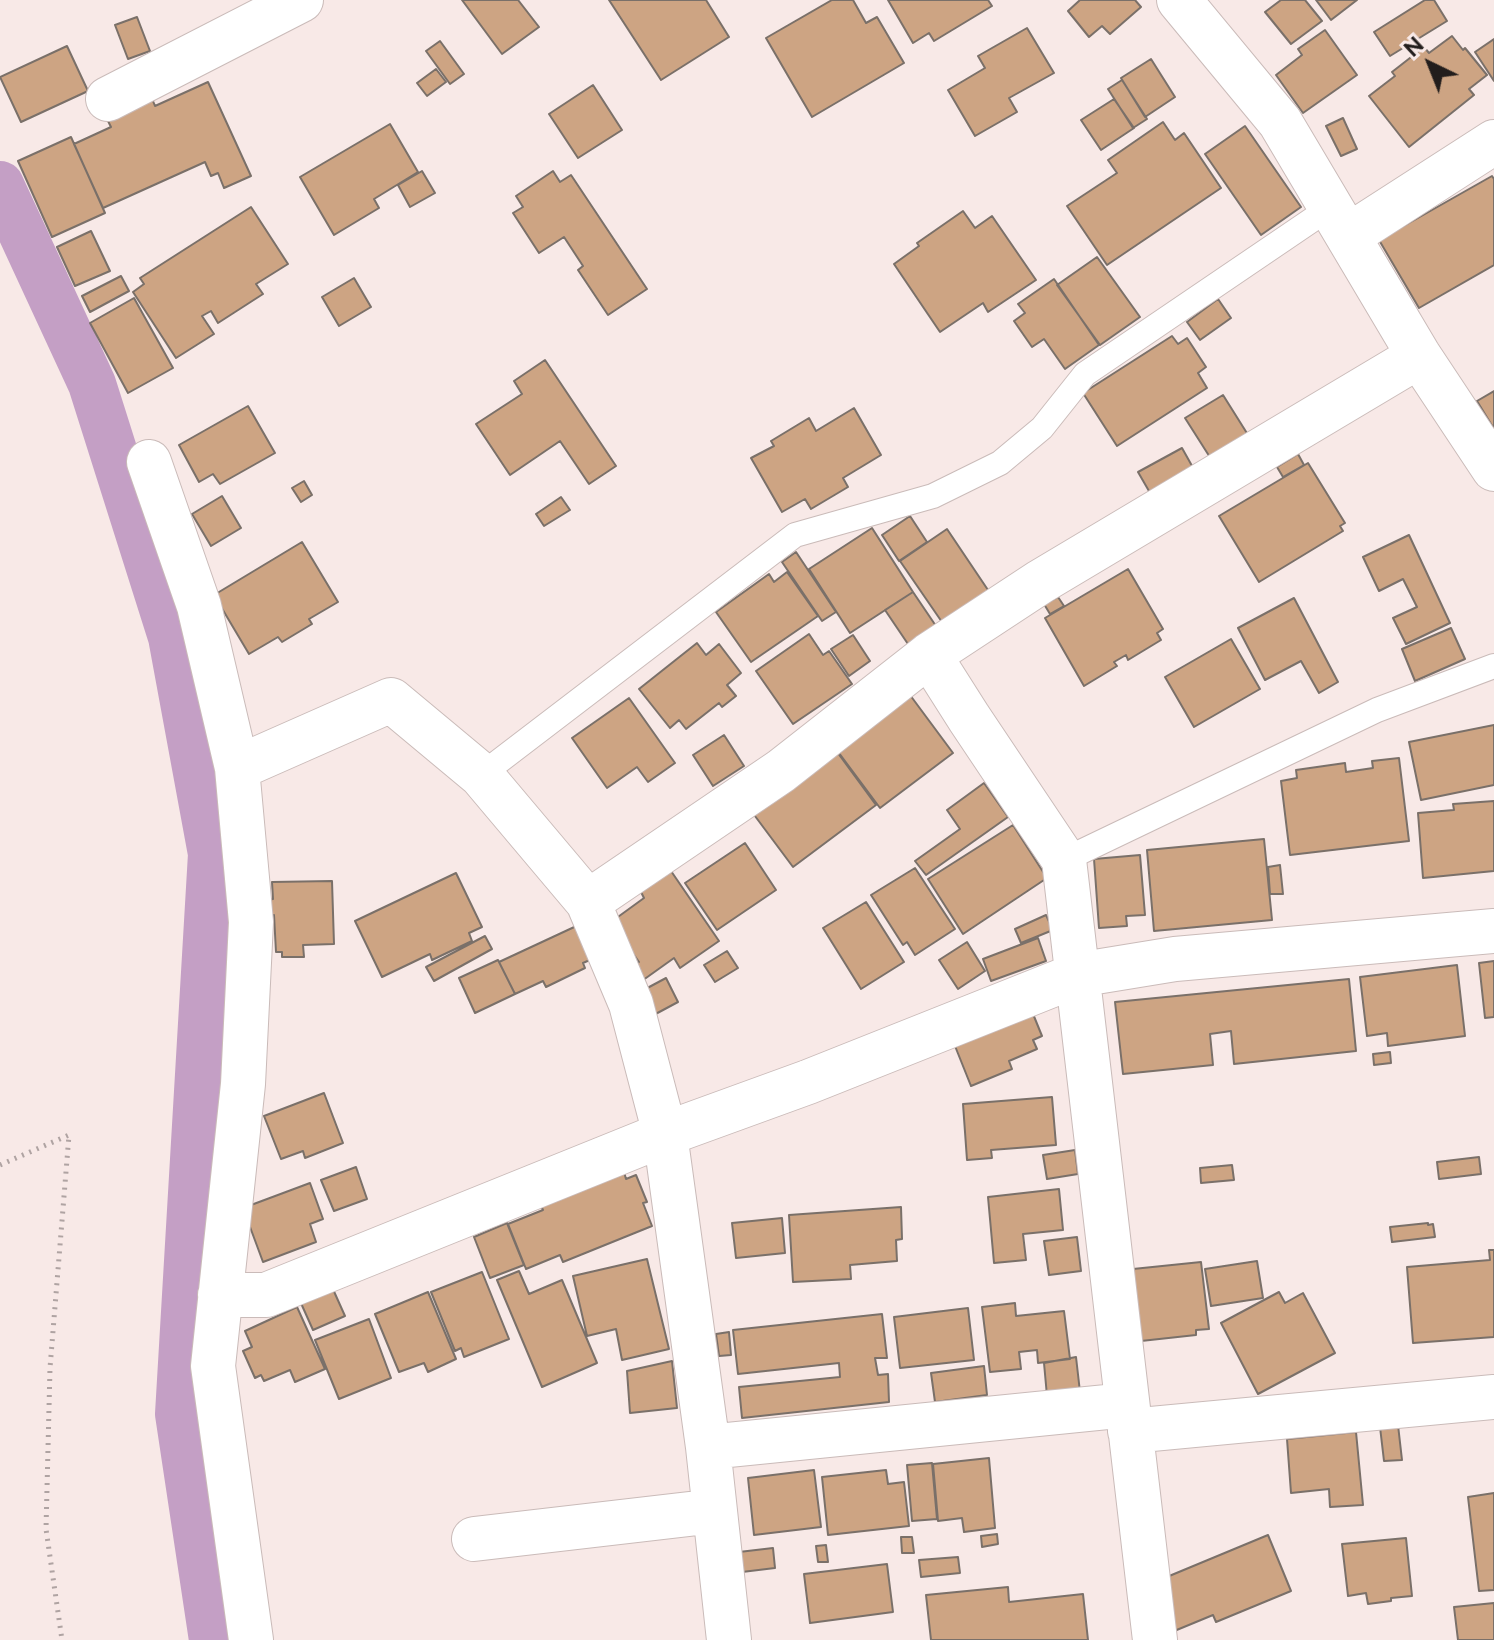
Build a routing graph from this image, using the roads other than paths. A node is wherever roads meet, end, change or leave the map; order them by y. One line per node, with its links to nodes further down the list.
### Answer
1 (301, 0): 3 (street)
2 (1179, 0): 5 (street)
3 (108, 99)
4 (1494, 142): 5 (street)
5 (1340, 222): 6 (street); 12 (lane)
6 (1419, 356): 8 (street); 9 (street)
7 (149, 462): 11 (street)
8 (1494, 469)
9 (929, 655): 13 (street); 14 (street)
10 (1494, 666): 13 (lane)
11 (237, 768): 12 (street); 18 (street)
12 (481, 775): 14 (street)
13 (1064, 860): 16 (street)
14 (588, 902): 17 (street)
15 (1494, 931): 16 (street)
16 (1077, 975): 17 (street); 20 (street)
17 (665, 1134): 18 (street); 21 (street)
18 (220, 1295): 24 (street)
19 (1494, 1397): 20 (street)
20 (1129, 1418): 21 (street); 26 (street)
21 (708, 1447): 22 (street)
22 (715, 1511): 23 (street); 25 (street)
23 (474, 1539)
24 (251, 1640)
25 (729, 1640)
26 (1155, 1640)

